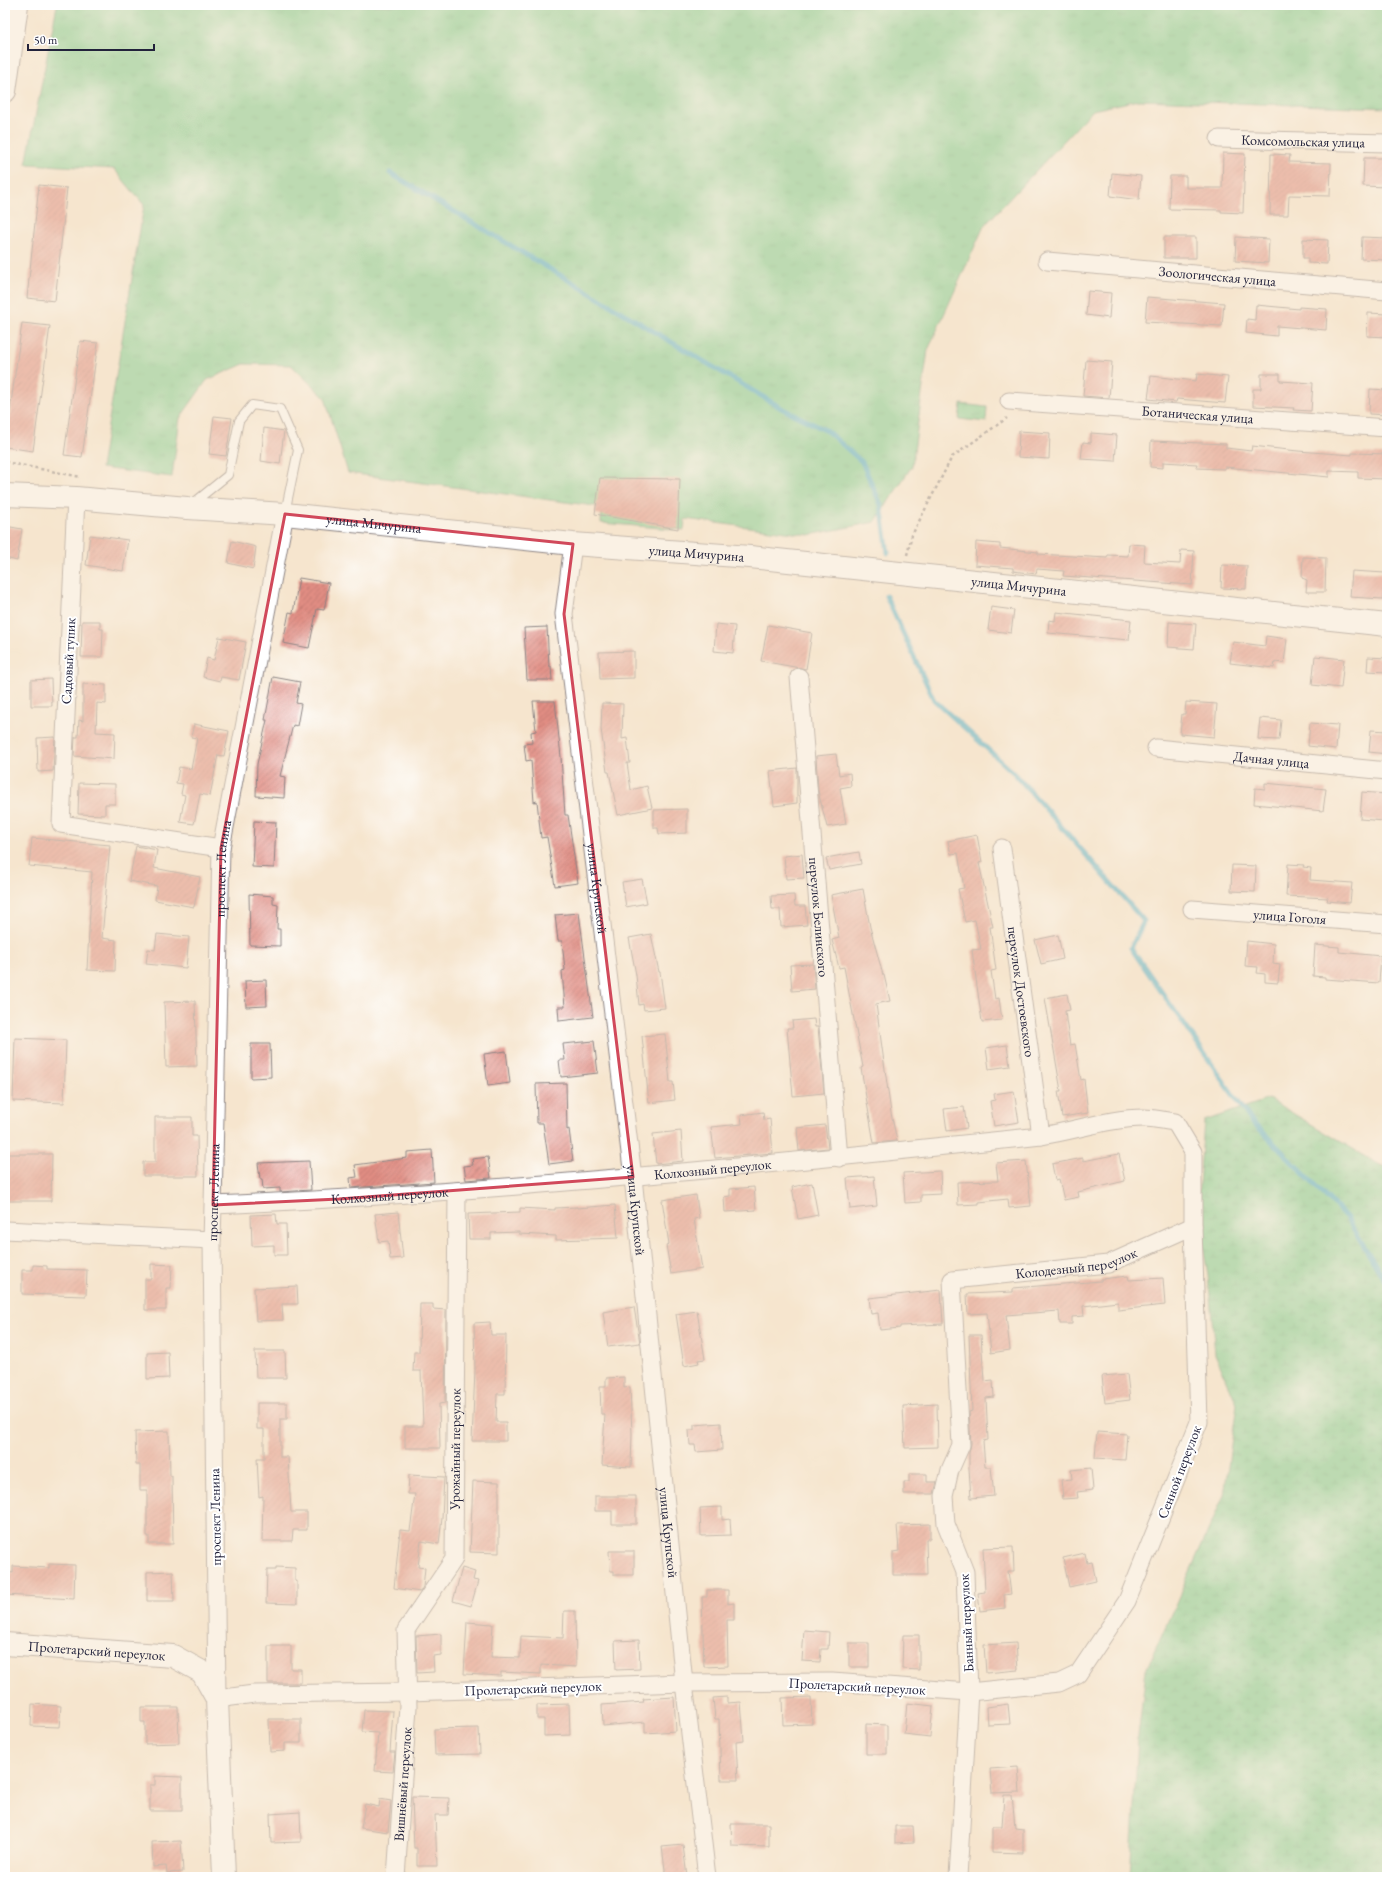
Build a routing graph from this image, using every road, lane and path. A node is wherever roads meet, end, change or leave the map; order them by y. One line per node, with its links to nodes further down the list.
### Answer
1 (17, 5): 2 (street)
2 (5, 91)
3 (1219, 139): 4 (street, Комсомольская улица)
4 (1387, 143)
5 (1047, 261): 6 (street, Зоологическая улица)
6 (1387, 291)
7 (1011, 408): 8 (street, Ботаническая улица); 14 (path)
8 (1387, 428)
9 (5, 495): 10 (street, улица Мичурина)
10 (76, 498): 11 (street, улица Мичурина); 19 (street, Садовый тупик)
11 (187, 508): 12 (street, улица Мичурина); 12 (lane)
12 (285, 514): 13 (street, улица Мичурина); 19 (street, проспект Ленина)
13 (574, 544): 14 (street, улица Мичурина); 26 (street, улица Крупской)
14 (902, 573): 15 (street, улица Мичурина)
15 (1387, 626)
16 (799, 677): 25 (street, переулок Белинского)
17 (1156, 748): 18 (street, Дачная улица)
18 (1387, 771)
19 (221, 848): 28 (street, проспект Ленина)
20 (1002, 848): 24 (street, переулок Достоевского)
21 (1192, 909): 22 (street, улица Гоголя)
22 (1387, 924)
23 (1069, 1132): 24 (street, Колхозный переулок); 29 (street, Сенной переулок)
24 (1041, 1136): 25 (street, Колхозный переулок)
25 (839, 1158): 26 (street, Колхозный переулок)
26 (633, 1177): 27 (street, Колхозный переулок); 35 (street, улица Крупской)
27 (456, 1191): 28 (street, Колхозный переулок); 36 (street, Урожайный переулок)
28 (213, 1205): 31 (street, проспект Ленина)
29 (1193, 1226): 32 (street, Колодезный переулок); 34 (street, Сенной переулок)
30 (5, 1230): 31 (street)
31 (212, 1240): 38 (street, проспект Ленина)
32 (952, 1280): 37 (street, Банный переулок)
33 (5, 1644): 38 (street, Пролетарский переулок)
34 (1078, 1674): 37 (street, Пролетарский переулок)
35 (684, 1683): 36 (street, Пролетарский переулок); 37 (street, Пролетарский переулок); 41 (street, улица Крупской)
36 (408, 1692): 38 (street, Пролетарский переулок); 40 (street, Вишнёвый переулок)
37 (969, 1692): 42 (street, Банный переулок)
38 (218, 1699): 39 (street, проспект Ленина)
39 (224, 1877)
40 (396, 1877)
41 (707, 1877)
42 (958, 1877)

